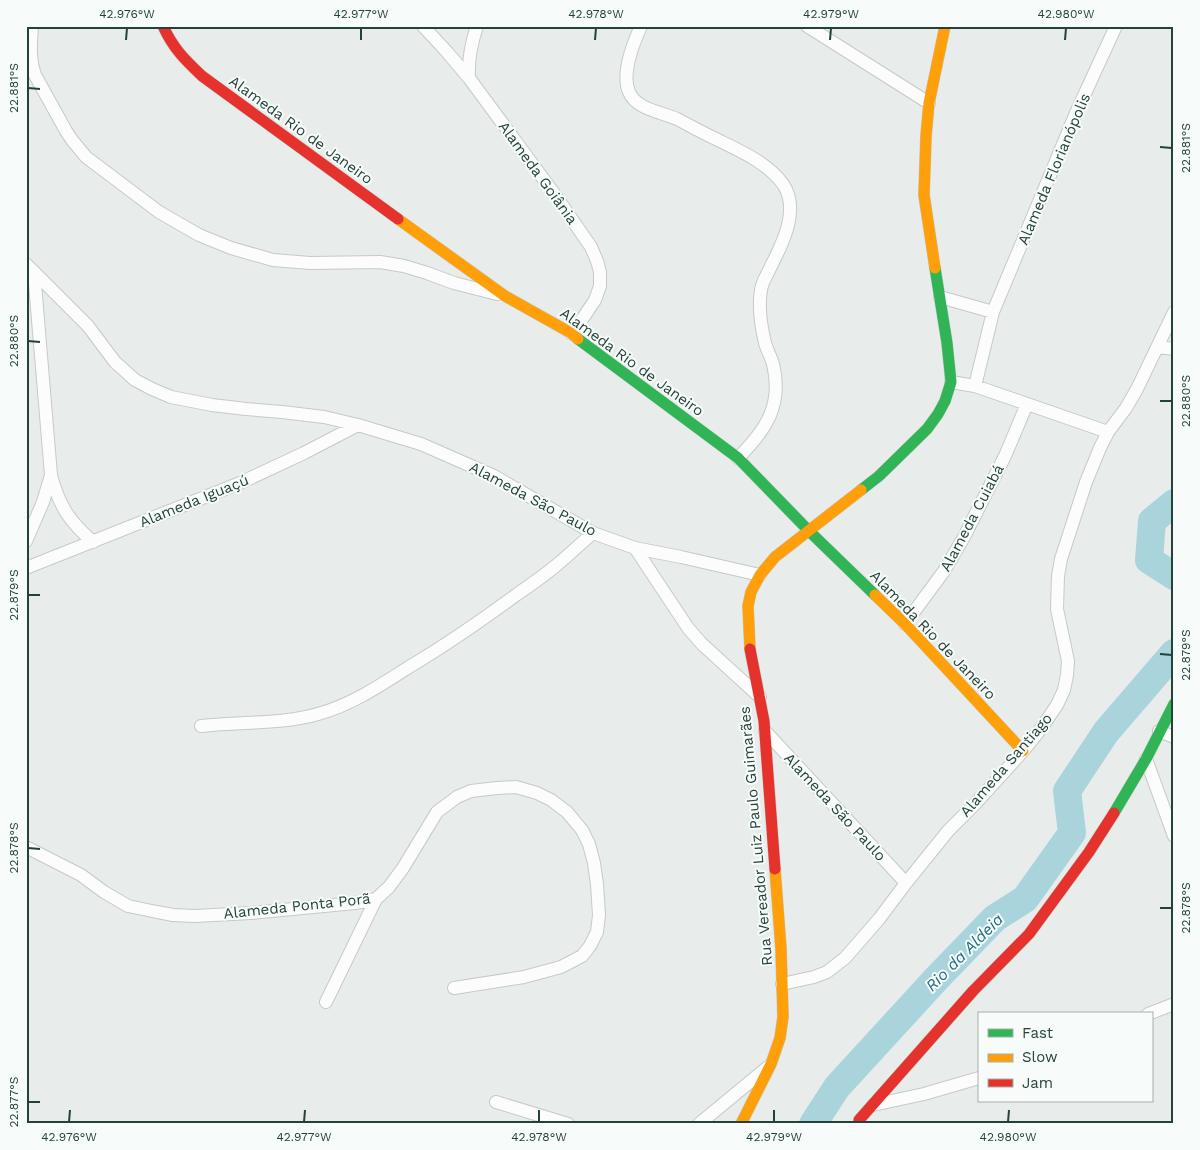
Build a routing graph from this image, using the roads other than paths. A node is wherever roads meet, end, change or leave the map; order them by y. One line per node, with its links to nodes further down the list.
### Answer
1 (32, 26): 12 (street)
2 (163, 26): 12 (street, Alameda Rio de Janeiro)
3 (423, 26): 9 (street, Alameda Goiânia)
4 (477, 26): 9 (street)
5 (641, 26): 24 (street)
6 (807, 26): 10 (street)
7 (945, 26): 10 (street, Rua Vereador Luiz Paulo Guimarães)
8 (1116, 26): 14 (street, Alameda Florianópolis)
9 (469, 78): 16 (street, Alameda Goiânia)
10 (929, 103): 13 (street, Rua Vereador Luiz Paulo Guimarães)
11 (30, 268): 22 (street, Alameda São Paulo); 25 (street)
12 (505, 296): 16 (street, Alameda Rio de Janeiro)
13 (940, 297): 14 (street); 19 (street, Rua Vereador Luiz Paulo Guimarães)
14 (993, 312): 20 (street, Alameda Florianópolis)
15 (1174, 312): 17 (street, Alameda Santiago)
16 (571, 333): 24 (street, Alameda Rio de Janeiro)
17 (1158, 347): 18 (street); 23 (street, Alameda Santiago)
18 (1174, 349)
19 (951, 382): 20 (street); 26 (street, Rua Vereador Luiz Paulo Guimarães)
20 (975, 386): 21 (street)
21 (1027, 404): 23 (street); 33 (street, Alameda Cuiabá)
22 (358, 425): 27 (street, Alameda São Paulo); 29 (street, Alameda Iguaçú)
23 (1108, 432): 40 (street, Alameda Santiago)
24 (738, 458): 26 (street, Alameda Rio de Janeiro)
25 (50, 475): 28 (street); 29 (street)
26 (809, 531): 32 (street, Rua Vereador Luiz Paulo Guimarães); 33 (street, Alameda Rio de Janeiro)
27 (593, 532): 30 (street, Alameda São Paulo); 36 (street)
28 (26, 541)
29 (93, 542): 31 (street, Alameda Iguaçú)
30 (635, 548): 32 (street, Alameda São Paulo); 34 (street)
31 (26, 568)
32 (760, 576): 34 (street, Rua Vereador Luiz Paulo Guimarães)
33 (905, 624): 40 (street, Alameda Rio de Janeiro)
34 (760, 696): 37 (street, Rua Vereador Luiz Paulo Guimarães)
35 (1174, 704): 38 (street)
36 (201, 726)
37 (764, 730): 44 (street, Alameda São Paulo); 46 (street, Rua Vereador Luiz Paulo Guimarães)
38 (1159, 731): 39 (street); 41 (street)
39 (1174, 737)
40 (1023, 751): 44 (street, Alameda Santiago)
41 (1146, 759): 42 (street); 54 (street)
42 (1174, 836)
43 (26, 847): 45 (street, Alameda Ponta Porã)
44 (906, 883): 46 (street, Alameda Santiago)
45 (376, 900): 47 (street, Alameda Ponta Porã); 48 (street)
46 (782, 984): 51 (street, Rua Vereador Luiz Paulo Guimarães)
47 (454, 988)
48 (326, 1002)
49 (1174, 1004): 50 (street)
50 (1152, 1012)
51 (771, 1064): 57 (street); 58 (street, Rua Vereador Luiz Paulo Guimarães)
52 (978, 1078): 54 (street)
53 (496, 1102): 56 (street)
54 (873, 1105): 55 (street)
55 (858, 1122)
56 (568, 1124)
57 (700, 1124)
58 (741, 1124)

